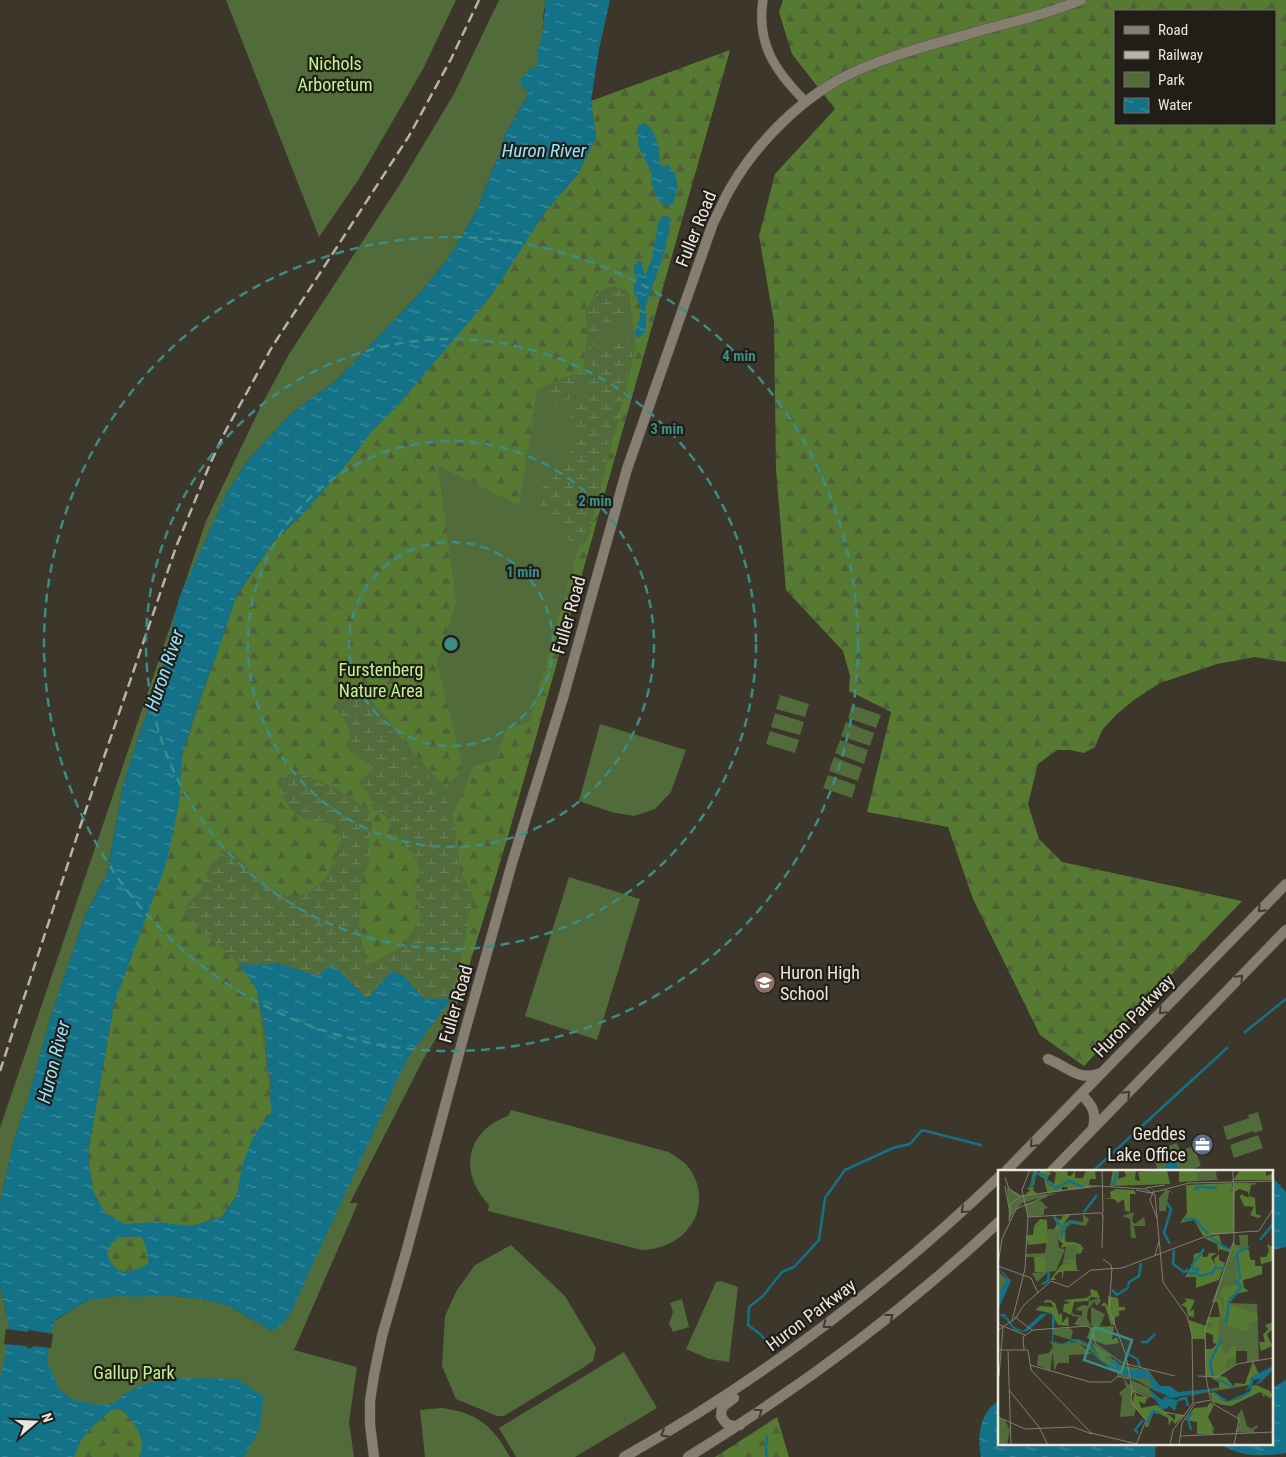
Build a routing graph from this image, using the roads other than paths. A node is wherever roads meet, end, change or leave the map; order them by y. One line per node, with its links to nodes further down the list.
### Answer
1 (764, 0): 3 (street)
2 (1081, 0): 3 (main road, Fuller Road)
3 (805, 101): 16 (main road, Fuller Road)
4 (1286, 884): 7 (main road, Huron Parkway, one-way to 7)
5 (1286, 930): 9 (main road, one-way to 5)
6 (1048, 1058): 7 (main road)
7 (1102, 1073): 8 (main road, Huron Parkway)
8 (1081, 1094): 9 (main road); 10 (main road, Huron Parkway, one-way to 10)
9 (1092, 1129): 11 (main road)
10 (1007, 1170)
11 (1053, 1170)
12 (998, 1178): 14 (main road, Huron Parkway, one-way to 14)
13 (998, 1223): 15 (main road, one-way to 13)
14 (765, 1369): 15 (main road); 17 (main road, Huron Parkway, one-way to 17)
15 (741, 1424): 18 (main road)
16 (374, 1457)
17 (624, 1457)
18 (688, 1457)

